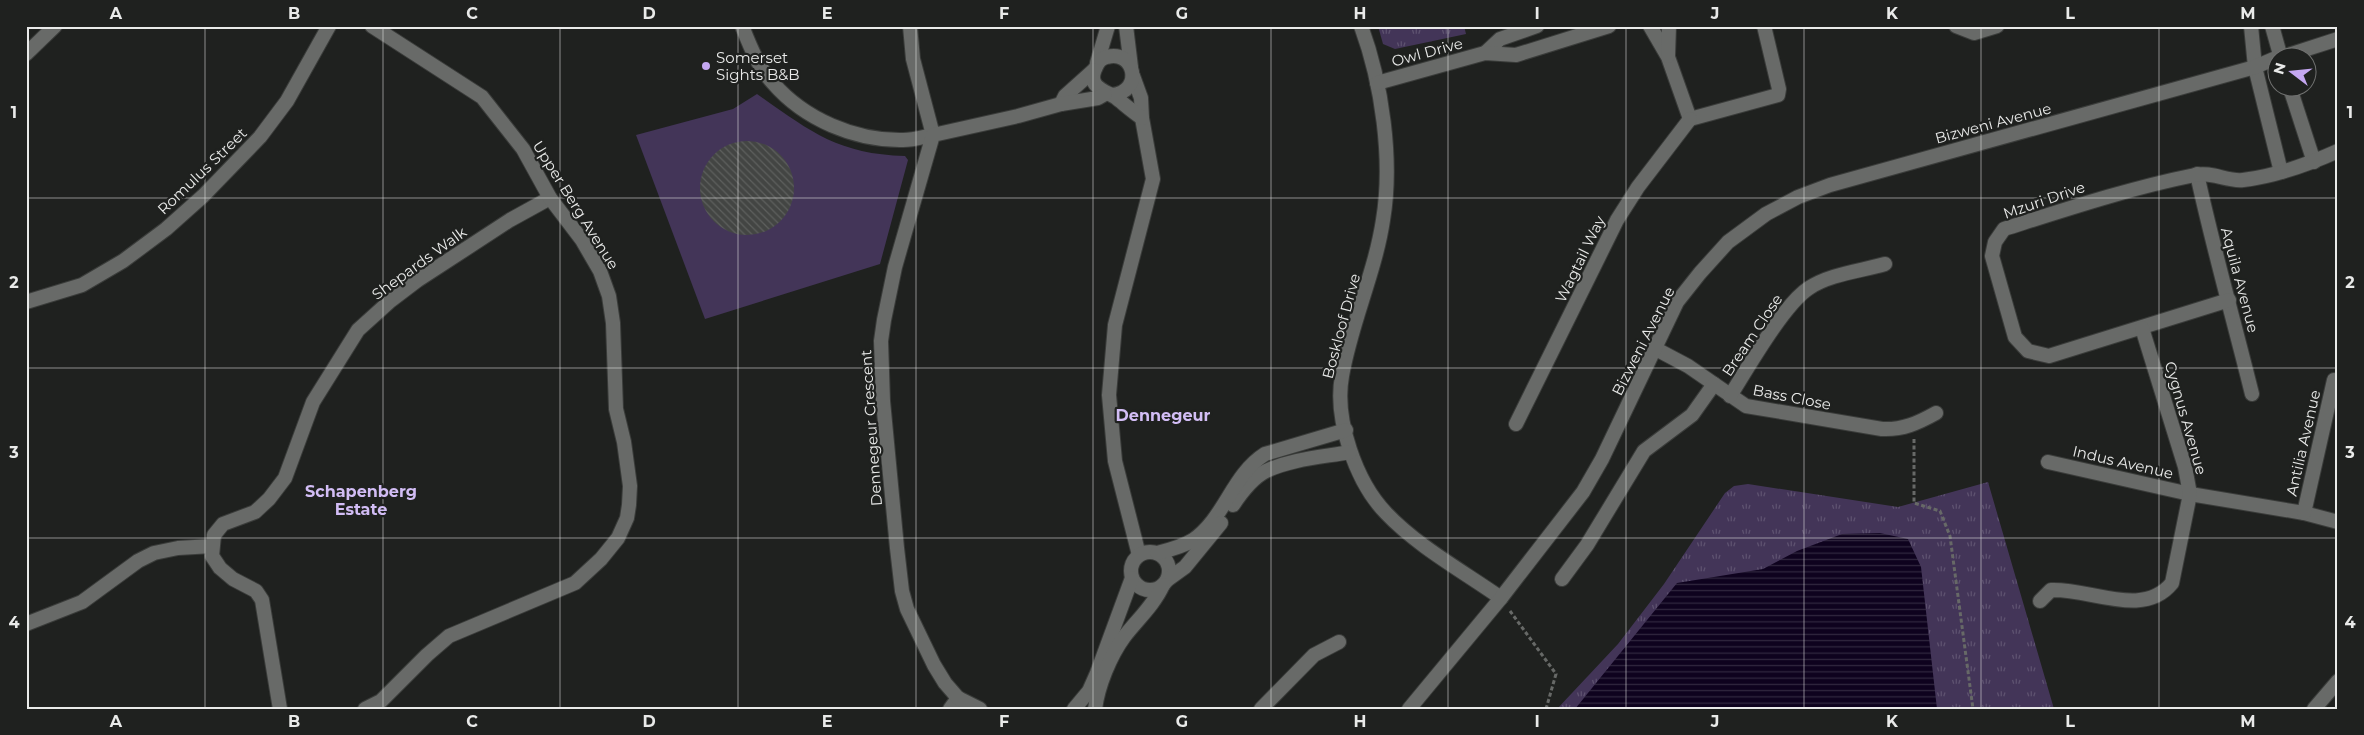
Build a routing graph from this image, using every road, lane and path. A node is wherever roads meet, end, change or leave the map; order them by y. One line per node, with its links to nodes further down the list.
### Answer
1 (55, 26): 22 (street)
2 (329, 26): 42 (street, Romulus Street)
3 (372, 26): 39 (street, Upper Berg Avenue)
4 (742, 26): 34 (street)
5 (910, 26): 34 (street)
6 (1108, 26): 25 (street)
7 (1126, 26): 27 (street)
8 (1361, 26): 28 (street, Boskloof Drive)
9 (1537, 26): 21 (street, Owl Drive)
10 (1609, 26): 21 (street, Owl Drive)
11 (1650, 26): 23 (street)
12 (1669, 26): 23 (street)
13 (1764, 26): 33 (street)
14 (1956, 26): 15 (street)
15 (1998, 26)
16 (2251, 26): 26 (street)
17 (2272, 26): 19 (street)
18 (2338, 39): 20 (street, Bizweni Avenue)
19 (2277, 48)
20 (2310, 48)
21 (1485, 53): 28 (street, Owl Drive)
22 (26, 54)
23 (1668, 57): 33 (street)
24 (2266, 63): 26 (street, Bizweni Avenue)
25 (1096, 66): 27 (street); 29 (street); 31 (street)
26 (2255, 67): 37 (street); 44 (street, Bizweni Avenue)
27 (1132, 71): 29 (street); 32 (street)
28 (1377, 83): 52 (street, Boskloof Drive)
29 (1108, 94): 31 (street); 32 (street)
30 (2293, 98): 36 (street)
31 (1061, 104): 34 (street)
32 (1142, 118): 64 (street)
33 (1690, 119): 50 (street, Wagtail Way)
34 (933, 135): 73 (street, Dennegeur Crescent)
35 (2338, 151): 36 (street, Mzuri Drive)
36 (2314, 162): 37 (street, Mzuri Drive)
37 (2281, 172): 38 (street, Mzuri Drive)
38 (2198, 174): 41 (street, Aquila Avenue); 43 (street, Mzuri Drive)
39 (550, 198): 62 (street, Shepards Walk); 75 (street, Upper Berg Avenue)
40 (1885, 264): 48 (street, Bream Close)
41 (2229, 300): 43 (street, Mzuri Drive); 47 (street, Aquila Avenue)
42 (26, 302)
43 (2142, 328): 59 (street, Cygnus Avenue)
44 (1654, 348): 46 (street, Bass Close); 68 (street, Bizweni Avenue)
45 (2334, 380): 60 (street, Antilia Avenue)
46 (1714, 384): 48 (street, Bass Close); 66 (street)
47 (2252, 394)
48 (1730, 396): 51 (street, Bass Close)
49 (1936, 413): 51 (street, Bass Close)
50 (1516, 424)
51 (1915, 424): 82 (path)
52 (1346, 430): 53 (street); 54 (street, Boskloof Drive)
53 (1299, 444): 55 (street); 56 (street)
54 (1350, 452): 56 (street); 68 (street, Boskloof Drive)
55 (1258, 458): 58 (street); 63 (street)
56 (1303, 461): 58 (street)
57 (2048, 462): 59 (street, Indus Avenue)
58 (1265, 472): 67 (street)
59 (2190, 494): 60 (street, Indus Avenue); 69 (street, Cygnus Avenue)
60 (2304, 514): 61 (street, Indus Avenue)
61 (2338, 522)
62 (212, 546): 70 (street); 74 (street)
63 (1157, 553): 64 (street); 67 (street)
64 (1139, 556): 65 (street)
65 (1132, 578): 67 (street); 77 (street)
66 (1562, 579)
67 (1165, 582): 78 (street)
68 (1502, 598): 80 (street, Bizweni Avenue); 81 (path)
69 (2040, 601)
70 (26, 624)
71 (1339, 642): 79 (street)
72 (2338, 681): 83 (street)
73 (954, 704): 76 (street, Dennegeur Crescent)
74 (280, 709)
75 (367, 709)
76 (980, 709)
77 (1074, 709)
78 (1095, 709)
79 (1261, 709)
80 (1408, 709)
81 (1546, 709)
82 (1972, 709)
83 (2314, 709)

